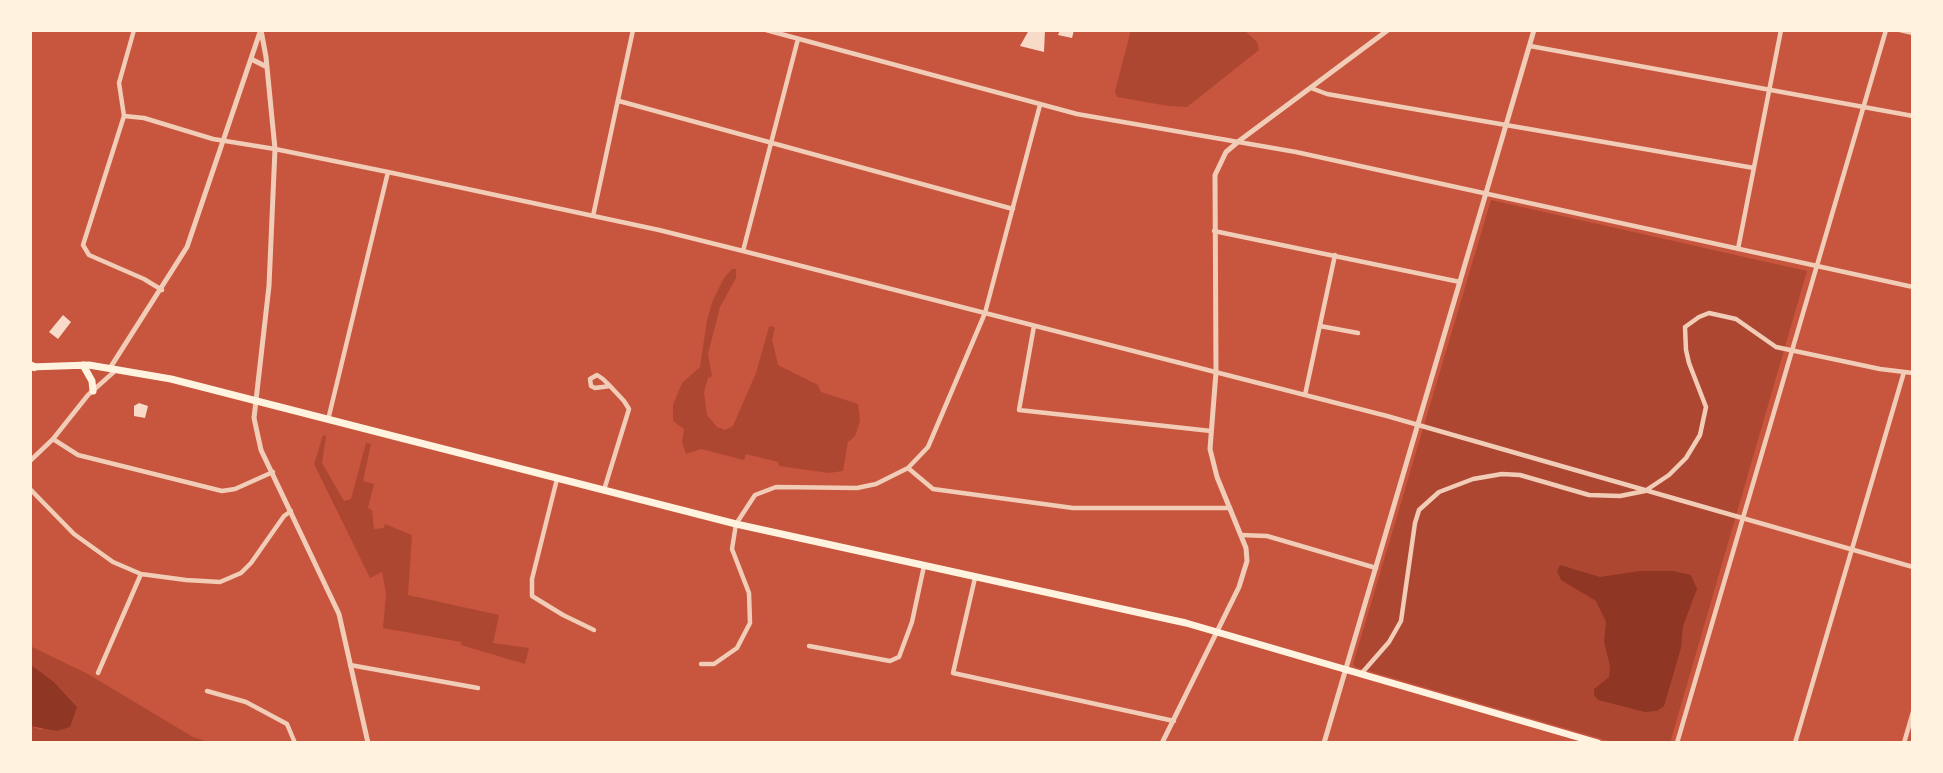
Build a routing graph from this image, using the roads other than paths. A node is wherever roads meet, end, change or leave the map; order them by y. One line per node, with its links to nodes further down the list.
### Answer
1 (134, 30): 20 (street)
2 (261, 30): 13 (street); 14 (street)
3 (633, 30): 17 (street)
4 (766, 30): 11 (street)
5 (1388, 30): 15 (street)
6 (1534, 30): 12 (street)
7 (1781, 30): 16 (street)
8 (1887, 30): 19 (street)
9 (1900, 30): 10 (street)
10 (1913, 33)
11 (798, 39): 18 (street); 25 (street)
12 (1530, 46): 16 (street); 22 (street)
13 (251, 59): 14 (street); 23 (street)
14 (267, 67): 26 (street)
15 (1311, 88): 22 (street); 24 (street)
16 (1769, 88): 19 (street); 27 (street)
17 (619, 101): 25 (street); 31 (street)
18 (1040, 105): 24 (street); 30 (street)
19 (1864, 106): 21 (street); 36 (street)
20 (124, 116): 23 (street); 39 (street)
21 (1913, 116)
22 (1506, 126): 27 (street); 29 (street)
23 (223, 141): 26 (street); 39 (street)
24 (1239, 141): 29 (street); 32 (street)
25 (771, 144): 30 (street); 34 (street)
26 (275, 149): 28 (street); 54 (street)
27 (1754, 168): 33 (street)
28 (388, 172): 31 (street); 55 (street)
29 (1486, 194): 33 (street); 37 (street)
30 (1013, 209): 40 (street)
31 (594, 216): 34 (street)
32 (1214, 231): 35 (street); 48 (street)
33 (1738, 249): 36 (street)
34 (743, 251): 40 (street)
35 (1335, 255): 37 (street); 42 (street)
36 (1817, 266): 38 (street); 44 (street)
37 (1460, 282): 73 (street)
38 (1913, 287)
39 (162, 290): 47 (street)
40 (985, 313): 41 (street); 59 (street)
41 (1034, 326): 48 (street); 56 (street)
42 (1320, 326): 43 (street); 53 (street)
43 (1358, 333)
44 (1792, 350): 49 (street); 64 (street); 67 (street)
45 (83, 365): 46 (highway); 47 (highway); 52 (highway)
46 (32, 366)
47 (114, 369): 52 (street); 54 (highway)
48 (1216, 372): 53 (street); 56 (street)
49 (1904, 372): 50 (street); 70 (street)
50 (1913, 373)
51 (610, 386): 63 (street)
52 (93, 391): 57 (street)
53 (1305, 395): 64 (street)
54 (254, 401): 55 (highway); 60 (street)
55 (328, 420): 61 (highway)
56 (1211, 431): 65 (street)
57 (53, 439): 58 (street); 60 (street)
58 (30, 461)
59 (908, 468): 65 (street); 68 (street)
60 (273, 472): 66 (street)
61 (557, 478): 63 (highway); 76 (street)
62 (30, 489): 74 (street)
63 (604, 490): 68 (highway)
64 (1645, 491): 67 (street); 83 (street)
65 (1230, 508): 69 (street)
66 (291, 511): 74 (street); 80 (street)
67 (1744, 517): 70 (street); 93 (street)
68 (736, 524): 71 (highway); 79 (street)
69 (1241, 535): 73 (street); 77 (street)
70 (1851, 549): 72 (street); 94 (street)
71 (924, 566): 75 (highway); 78 (street)
72 (1913, 567)
73 (1376, 568): 81 (street)
74 (141, 574): 82 (street)
75 (975, 578): 77 (highway); 87 (street)
76 (594, 630)
77 (1216, 632): 81 (highway); 87 (street)
78 (809, 646)
79 (701, 664)
80 (350, 665): 84 (street); 89 (street)
81 (1345, 669): 83 (highway); 91 (street)
82 (99, 673)
83 (1361, 674): 92 (highway)
84 (478, 688)
85 (207, 691): 88 (street)
86 (1913, 712): 95 (street)
87 (1174, 720): 90 (street)
88 (295, 743)
89 (368, 743)
90 (1162, 743)
91 (1324, 743)
92 (1598, 743)
93 (1677, 743)
94 (1795, 743)
95 (1904, 743)

